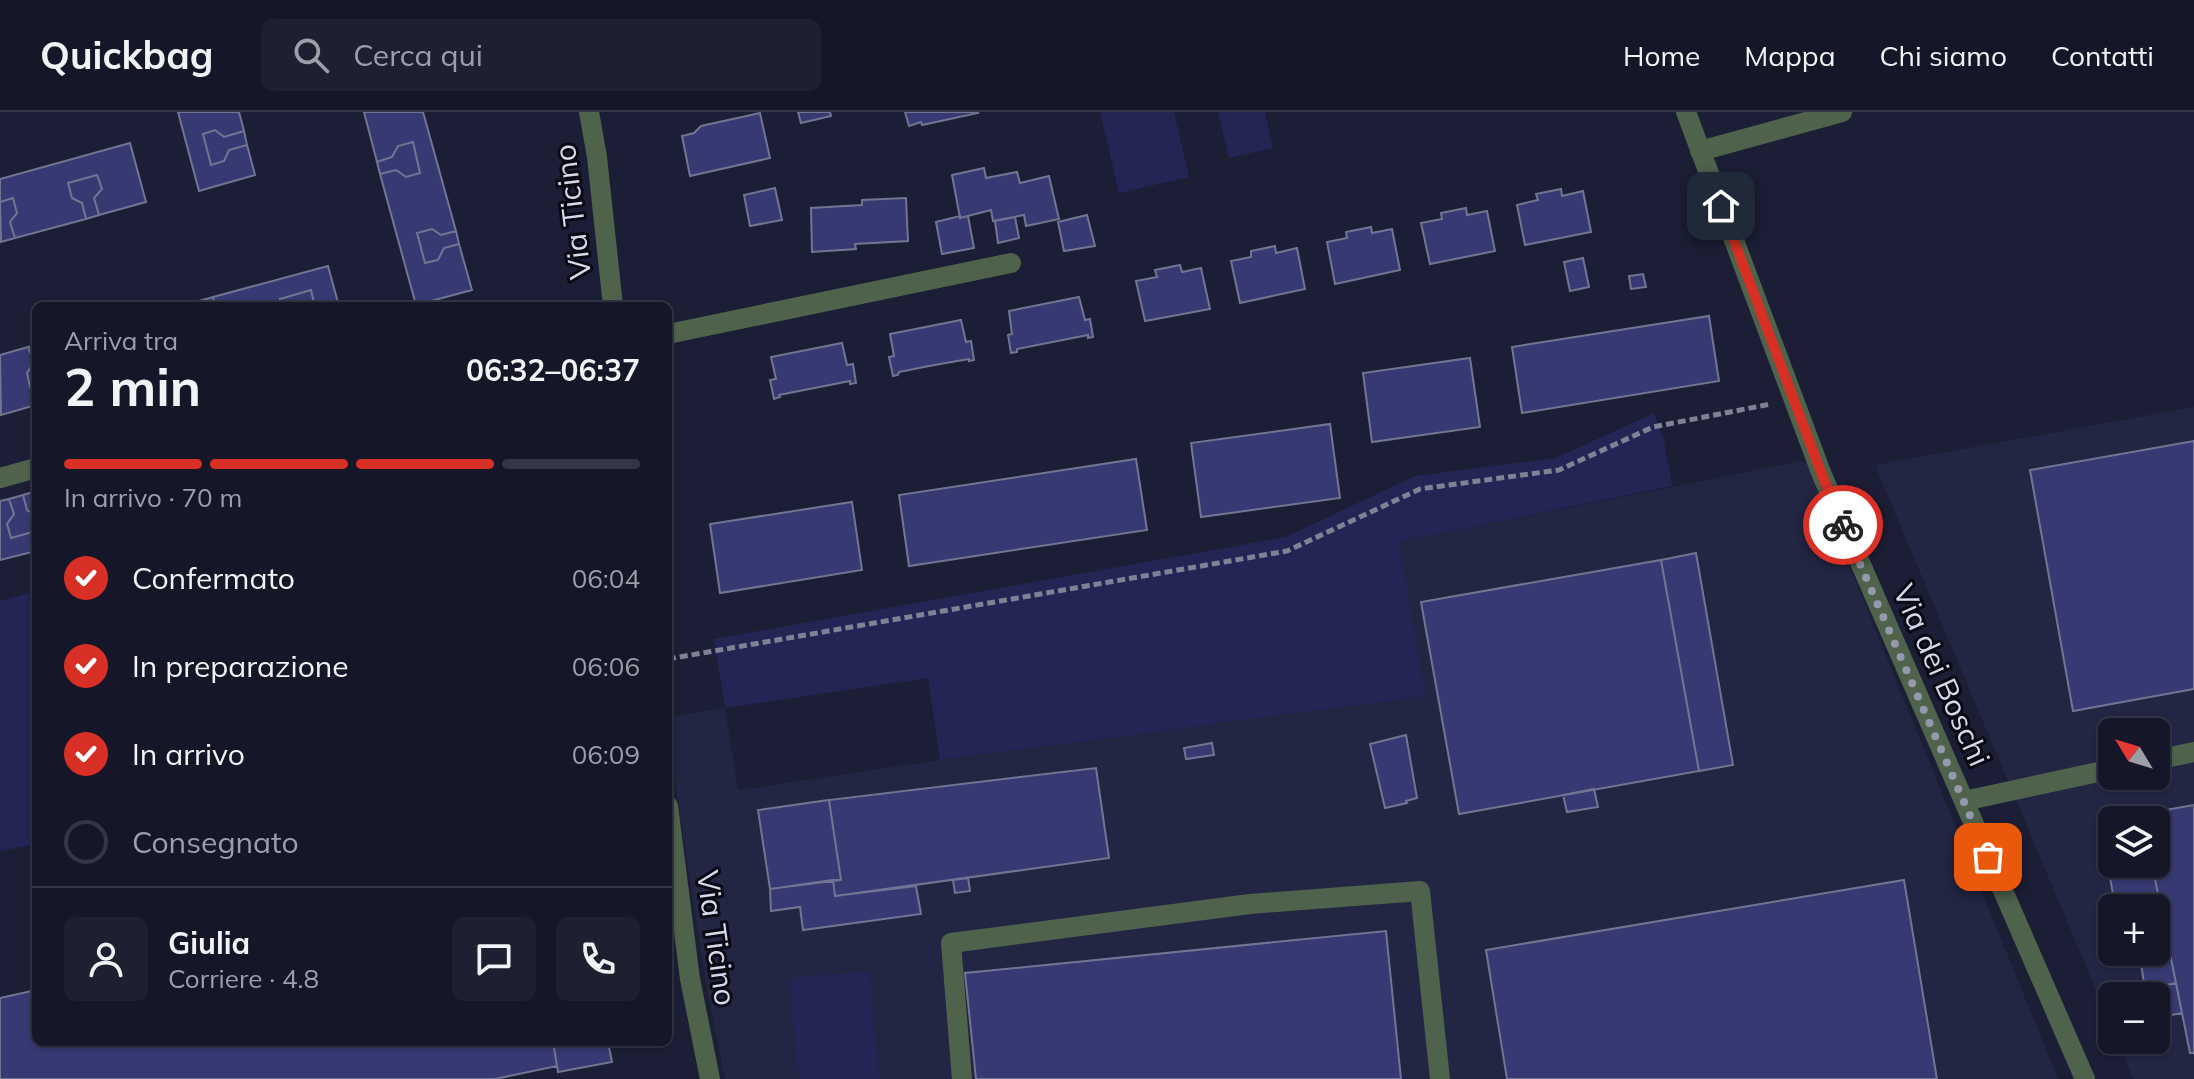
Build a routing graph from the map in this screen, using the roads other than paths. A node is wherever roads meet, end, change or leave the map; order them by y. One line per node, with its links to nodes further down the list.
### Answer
1 (589, 112): 6 (street, Via Ticino)
2 (1686, 112): 4 (street, Via dei Boschi)
3 (1842, 112): 4 (street)
4 (1700, 151): 13 (street, Via dei Boschi)
5 (1011, 263): 7 (street)
6 (613, 302)
7 (672, 333)
8 (32, 469): 9 (street)
9 (0, 478)
10 (2194, 752): 11 (street)
11 (2170, 757)
12 (2098, 772): 13 (street)
13 (1964, 801): 18 (street, Via dei Boschi)
14 (672, 837): 15 (street, Via Ticino)
15 (710, 1079)
16 (962, 1079): 17 (street)
17 (1440, 1079)
18 (2085, 1079)

